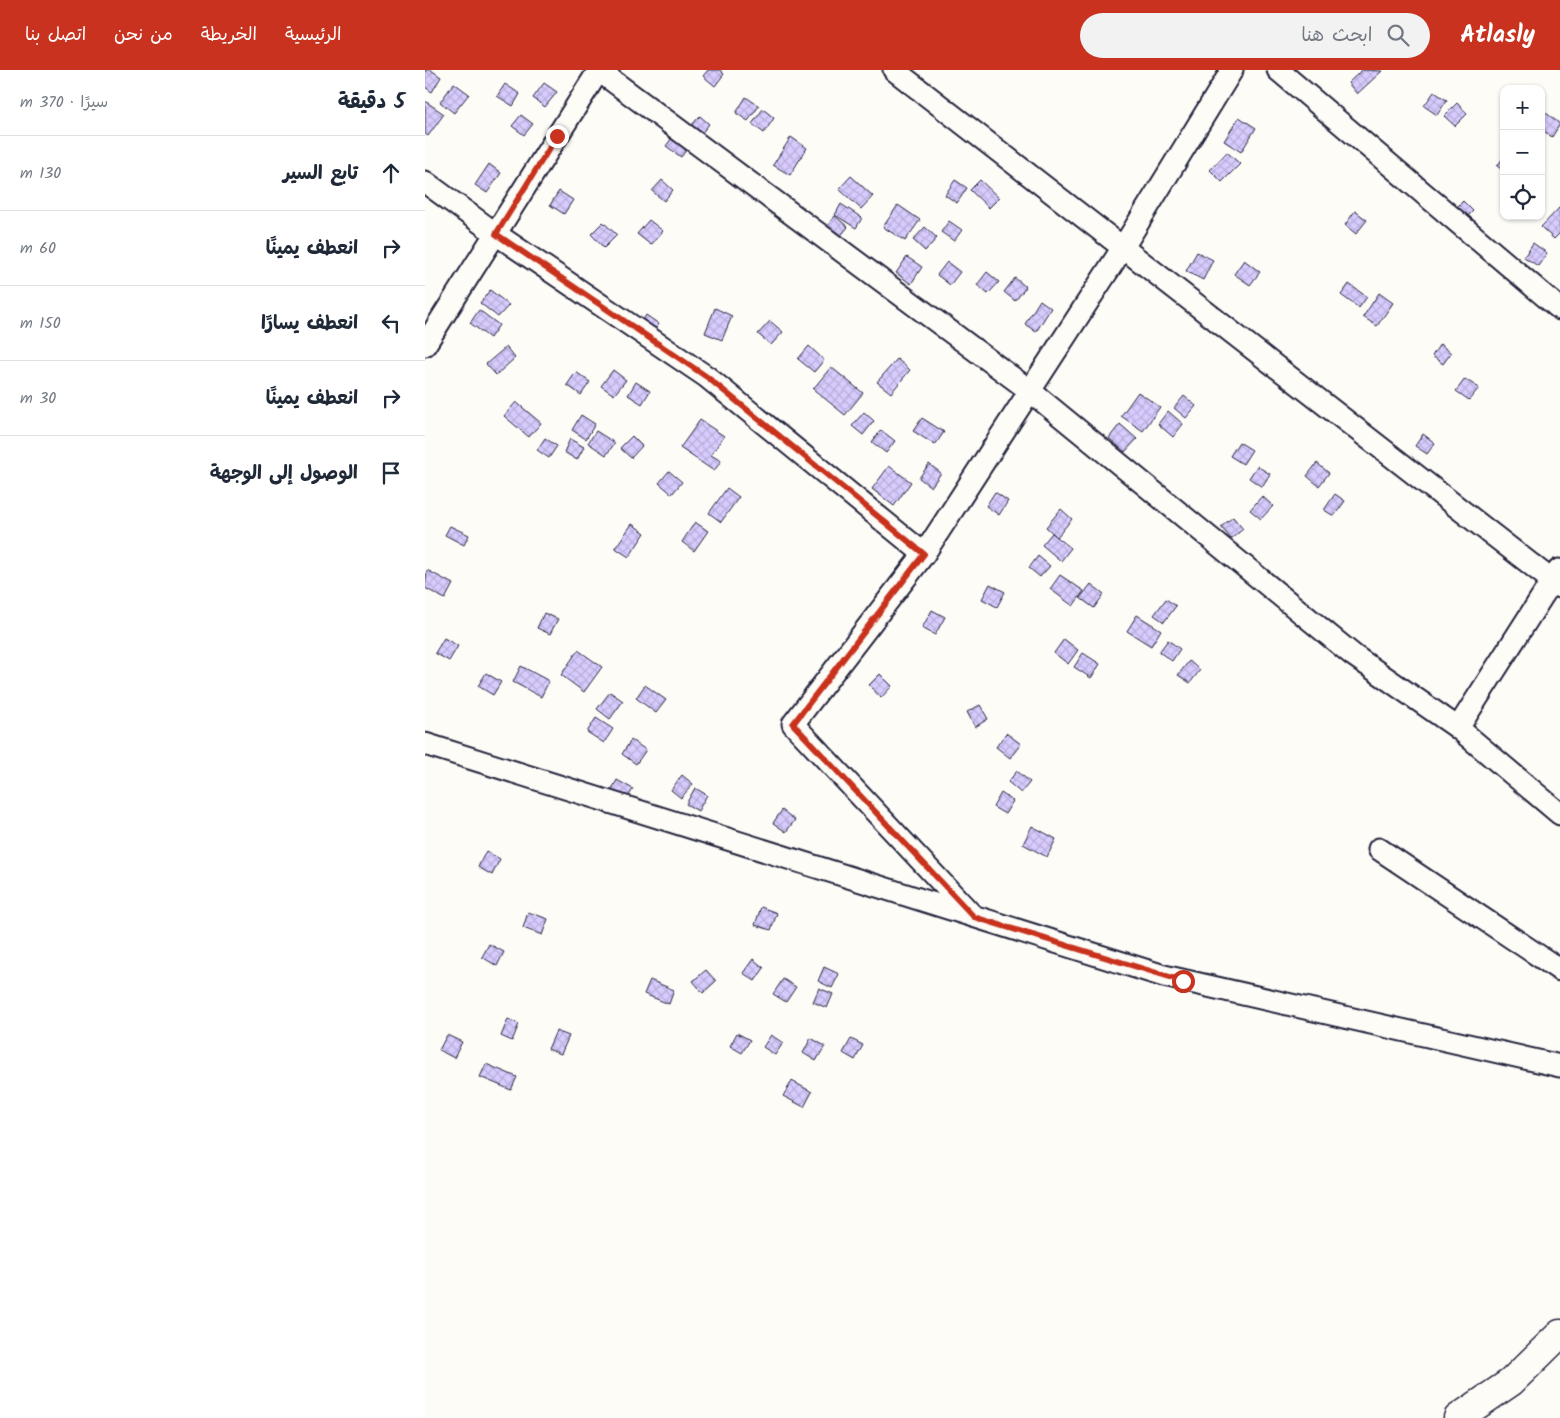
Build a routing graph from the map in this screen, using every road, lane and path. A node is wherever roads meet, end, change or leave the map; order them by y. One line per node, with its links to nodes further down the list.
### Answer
1 (599, 70): 6 (street); 10 (street)
2 (894, 70): 7 (street)
3 (1232, 70): 7 (street)
4 (1279, 70): 8 (street)
5 (425, 182): 6 (street)
6 (496, 234): 9 (street); 11 (street)
7 (1122, 249): 10 (street); 12 (street)
8 (1560, 309)
9 (425, 346)
10 (1029, 390): 11 (street); 13 (street)
11 (924, 554): 17 (street)
12 (1557, 579): 13 (street)
13 (1458, 728): 15 (street)
14 (425, 744): 17 (street)
15 (1560, 814)
16 (1379, 849): 18 (street)
17 (974, 917): 19 (street)
18 (1560, 970)
19 (1560, 1066)
20 (1560, 1334): 21 (street)
21 (1458, 1418)

